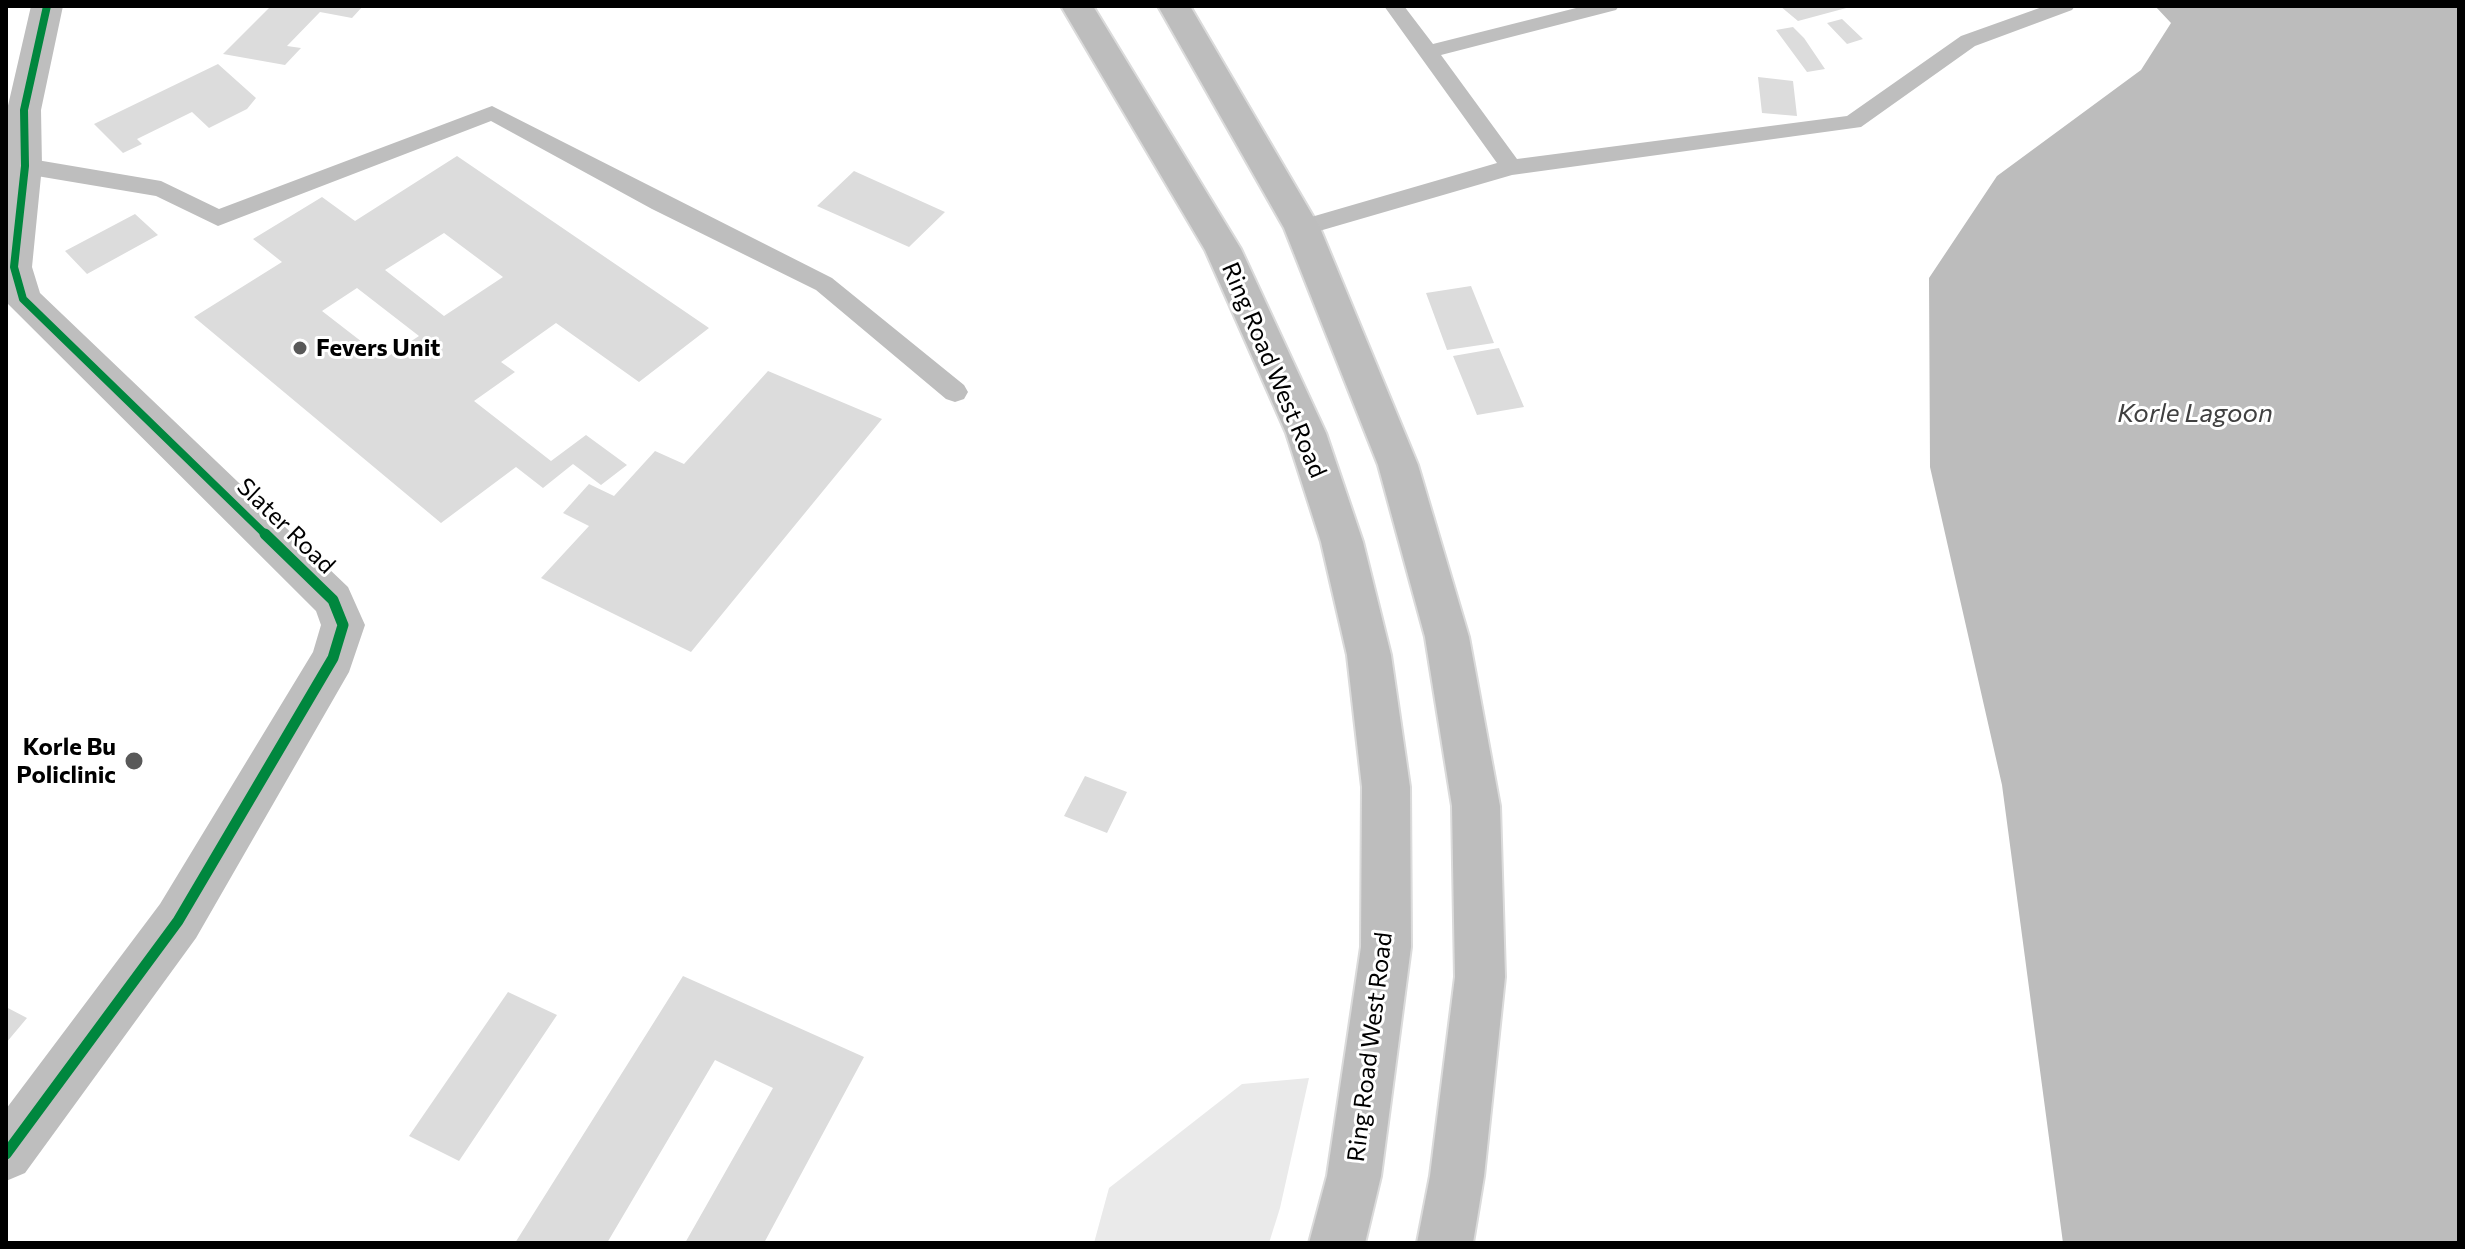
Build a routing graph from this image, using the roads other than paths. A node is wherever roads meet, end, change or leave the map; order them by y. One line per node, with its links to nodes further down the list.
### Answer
1 (47, 6): 8 (street, Slater Road)
2 (1077, 6): 14 (main road, Ring Road West Road)
3 (1174, 6): 11 (main road)
4 (1394, 6): 7 (lane)
5 (1609, 6): 7 (lane)
6 (2065, 6): 10 (lane)
7 (1428, 52): 10 (lane)
8 (15, 111): 9 (street, Slater Road)
9 (25, 166): 12 (lane); 13 (street, Slater Road)
10 (1511, 167): 11 (lane)
11 (1302, 228): 15 (main road)
12 (955, 392)
13 (6, 1154)
14 (1337, 1243)
15 (1445, 1243)

